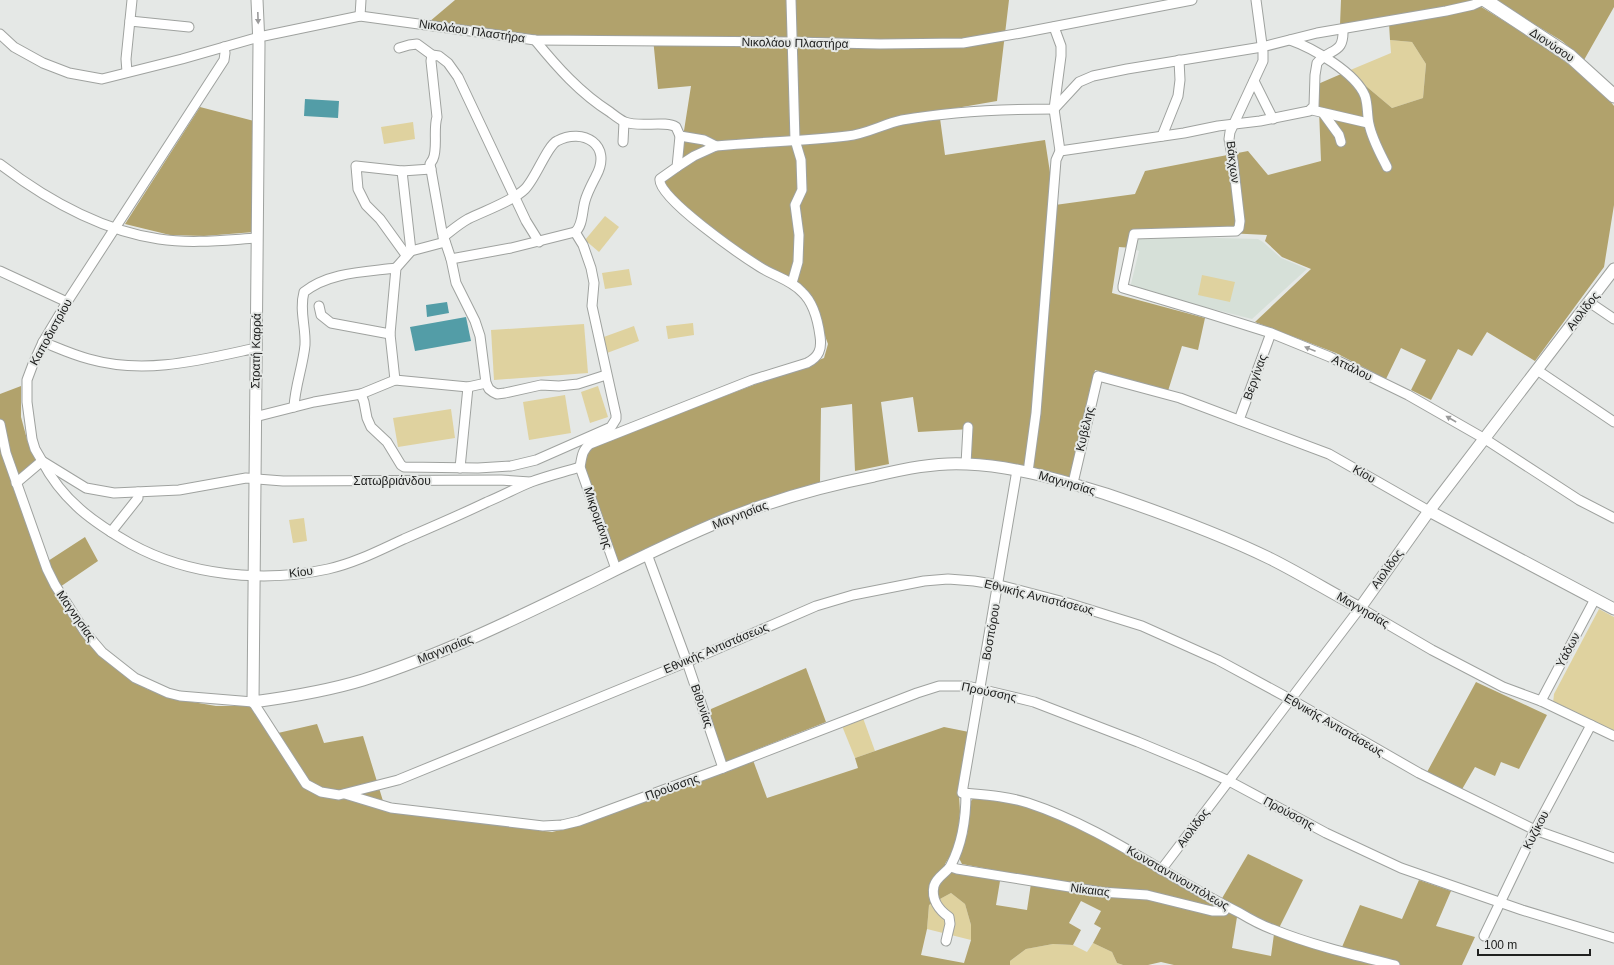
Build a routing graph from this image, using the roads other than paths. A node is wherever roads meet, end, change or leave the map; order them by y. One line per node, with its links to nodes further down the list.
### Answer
1 (132, 0): 9 (street)
2 (257, 0): 14 (street, Στρατή Καρρά, one-way to 14)
3 (361, 0): 8 (street)
4 (791, 0): 17 (street)
5 (1192, 0): 10 (street, Νικολάου Πλαστήρα)
6 (1256, 0): 19 (street, Βάκχων)
7 (1485, 0): 12 (street); 26 (main road, Διονύσου)
8 (360, 16): 14 (street, Νικολάου Πλαστήρα); 15 (street, Νικολάου Πλαστήρα)
9 (130, 21): 11 (street); 24 (street)
10 (1054, 26): 17 (street, Νικολάου Πλαστήρα); 27 (street)
11 (189, 27)
12 (1343, 29): 16 (street); 22 (street)
13 (0, 34): 24 (street, Νικολάου Πλαστήρα)
14 (259, 36): 18 (street, Νικολάου Πλαστήρα); 50 (street, Στρατή Καρρά)
15 (535, 40): 17 (street, Νικολάου Πλαστήρα); 31 (street)
16 (1290, 40): 19 (street); 22 (street)
17 (792, 42): 36 (street)
18 (224, 47): 24 (street, Νικολάου Πλαστήρα); 47 (street, Καποδιστρίου)
19 (1262, 47): 23 (street); 25 (street, Βάκχων)
20 (399, 48): 21 (street)
21 (432, 55): 44 (street); 46 (street)
22 (1324, 57): 28 (street); 32 (street)
23 (1178, 60): 27 (street); 35 (street)
24 (126, 72)
25 (1254, 81): 30 (street); 33 (street, Βάκχων)
26 (1614, 96)
27 (1054, 109): 36 (street); 40 (street)
28 (1312, 110): 29 (street); 30 (street)
29 (1323, 113): 32 (street); 38 (street)
30 (1273, 119): 33 (street)
31 (624, 122): 34 (street); 37 (street)
32 (1368, 123): 43 (street)
33 (1233, 124): 35 (street); 49 (street, Βάκχων)
34 (680, 136): 39 (street); 42 (street)
35 (1162, 136): 40 (street)
36 (795, 140): 39 (street); 58 (street)
37 (624, 142)
38 (1341, 142)
39 (716, 146): 42 (street)
40 (1060, 151): 85 (street, Βοσπόρου)
41 (0, 164): 47 (street)
42 (677, 167): 58 (street)
43 (1387, 167)
44 (431, 169): 45 (street); 51 (street)
45 (402, 171): 53 (street); 53 (street)
46 (515, 196): 48 (street); 51 (street); 52 (street)
47 (115, 228): 50 (street); 59 (street, Καποδιστρίου)
48 (575, 232): 52 (street); 68 (street)
49 (1137, 233): 63 (street, Αττάλου)
50 (257, 238): 66 (street, Στρατή Καρρά)
51 (444, 240): 53 (street); 54 (street)
52 (539, 242): 54 (street)
53 (408, 253): 55 (street)
54 (451, 259): 71 (street)
55 (396, 268): 64 (street); 74 (street)
56 (1614, 269): 60 (street, Αιολίδος)
57 (0, 271): 59 (street)
58 (792, 283): 83 (street)
59 (67, 302): 65 (street, Καποδιστρίου)
60 (1590, 302): 62 (street); 67 (street, Αιολίδος)
61 (319, 306): 64 (street)
62 (1614, 319)
63 (1271, 333): 76 (street, Βεργίνας); 80 (street, Αττάλου, one-way to 63)
64 (390, 334): 70 (street)
65 (43, 342): 66 (street); 81 (street, Καποδιστρίου)
66 (256, 348): 75 (street, Στρατή Καρρά)
67 (1537, 370): 77 (street); 80 (street, Αιολίδος)
68 (606, 375): 71 (street); 84 (street)
69 (1098, 376): 76 (street, Κίου); 88 (street, Κυβέλης)
70 (395, 380): 72 (street); 73 (street)
71 (486, 383): 72 (street)
72 (468, 387): 84 (street)
73 (360, 394): 74 (street); 84 (street)
74 (294, 407): 75 (street)
75 (255, 417): 86 (street, Στρατή Καρρά)
76 (1239, 420): 91 (street, Κίου)
77 (1614, 422)
78 (0, 424): 89 (street, Μαγνησίας)
79 (968, 427): 82 (street)
80 (1485, 439): 91 (street, Αιολίδος); 92 (street, Αττάλου)
81 (42, 461): 89 (street); 90 (street); 93 (street, Κίου)
82 (966, 464): 85 (street, Μαγνησίας); 94 (street, Μαγνησίας)
83 (580, 467): 87 (street, Κίου); 95 (street, Μικρομάνης)
84 (460, 468)
85 (1023, 471): 88 (street, Μαγνησίας); 97 (street, Βοσπόρου)
86 (255, 478): 87 (street, Σατωβριάνδου); 90 (street); 96 (street, Στρατή Καρρά)
87 (530, 482): 96 (street, Κίου)
88 (1073, 483): 99 (street, Μαγνησίας)
89 (16, 484): 105 (street, Μαγνησίας)
90 (138, 492): 93 (street)
91 (1429, 511): 98 (street, Κίου); 99 (street, Αιολίδος)
92 (1614, 518)
93 (111, 532): 96 (street, Κίου)
94 (647, 554): 95 (street, Μαγνησίας); 101 (street, Βιθυνίας)
95 (616, 569): 105 (street, Μαγνησίας)
96 (254, 575): 105 (street, Στρατή Καρρά)
97 (999, 585): 101 (street, Εθνικής Αντιστάσεως); 102 (street, Βοσπόρου); 103 (street, Εθνικής Αντιστάσεως)
98 (1595, 599): 100 (street, Κίου); 104 (street, Υάδων)
99 (1360, 608): 103 (street, Αιολίδος); 104 (street, Μαγνησίας)
100 (1614, 609)
101 (687, 662): 108 (street, Βιθυνίας); 111 (street, Εθνικής Αντιστάσεως)
102 (981, 688): 108 (street, Προύσσης); 109 (street, Προύσσης); 110 (street, Βοσπόρου)
103 (1290, 699): 109 (street, Αιολίδος); 112 (street, Εθνικής Αντιστάσεως)
104 (1541, 701): 106 (street, Μαγνησίας)
105 (253, 702): 111 (street, Εθνικής Αντιστάσεως)
106 (1591, 725): 107 (street, Μαγνησίας); 112 (street, Κυζίκου)
107 (1614, 736)
108 (723, 768): 111 (street, Προύσσης)
109 (1229, 781): 115 (street, Αιολίδος); 116 (street, Προύσσης)
110 (964, 793): 114 (street, Βοσπόρου); 115 (street, Κωνσταντινουπόλεως)
111 (344, 794)
112 (1535, 830): 113 (street, Εθνικής Αντιστάσεως); 116 (street, Κυζίκου)
113 (1614, 858)
114 (951, 867): 117 (street, Νίκαιας); 120 (street)
115 (1161, 870): 117 (street, Κωνσταντινουπόλεως)
116 (1500, 903): 118 (street, Κυζίκου); 119 (street, Προύσσης)
117 (1227, 907): 121 (street, Κωνσταντινουπόλεως)
118 (1484, 936)
119 (1614, 938)
120 (946, 941)
121 (1394, 965)

